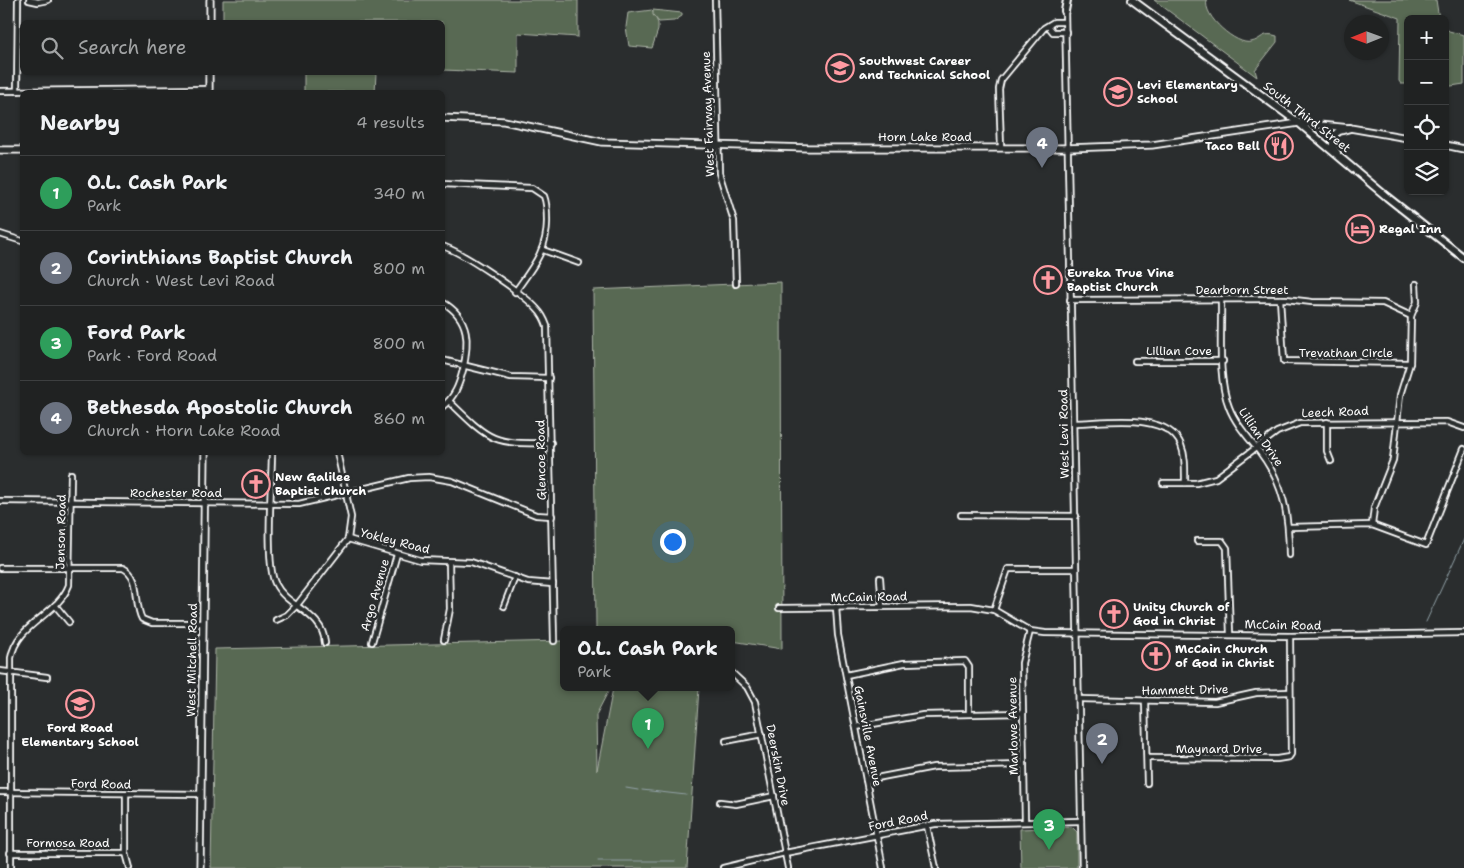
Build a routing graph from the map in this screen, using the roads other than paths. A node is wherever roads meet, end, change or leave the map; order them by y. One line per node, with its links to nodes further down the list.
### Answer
1 (18, 0): 14 (street)
2 (29, 0): 3 (street)
3 (48, 0)
4 (210, 0): 9 (main road)
5 (715, 0): 22 (street, West Fairway Avenue)
6 (1066, 0): 8 (highway)
7 (1132, 0): 19 (highway, South Third Street)
8 (1065, 11): 10 (street, West Levi Road)
9 (210, 20)
10 (1065, 22): 11 (street); 12 (street, West Levi Road)
11 (1049, 27): 12 (street); 24 (street)
12 (1066, 32): 25 (street, West Levi Road)
13 (209, 75): 16 (main road)
14 (17, 90): 15 (street); 17 (street)
15 (20, 90)
16 (209, 90)
17 (0, 91)
18 (445, 118): 22 (main road, Horn Lake Road)
19 (1299, 123): 20 (main road, Horn Lake Road); 25 (main road, Horn Lake Road); 29 (highway, South Third Street)
20 (1350, 128): 21 (main road, Horn Lake Road); 29 (highway)
21 (1404, 137)
22 (717, 146): 24 (main road, Horn Lake Road); 37 (street, West Fairway Avenue)
23 (1449, 146): 26 (main road)
24 (1000, 147): 25 (main road, Horn Lake Road)
25 (1067, 148): 41 (street, West Levi Road)
26 (1464, 149)
27 (0, 150): 28 (main road)
28 (20, 150)
29 (1339, 157): 35 (highway, South Third Street)
30 (445, 184): 34 (street)
31 (0, 234): 32 (street)
32 (20, 240)
33 (445, 247): 39 (street, Glencoe Road)
34 (543, 250): 36 (street); 39 (street)
35 (1464, 258)
36 (579, 263)
37 (736, 284)
38 (1416, 284): 44 (street)
39 (515, 292): 50 (street, Glencoe Road)
40 (1280, 299): 42 (street, Dearborn Street); 44 (street, Dearborn Street); 48 (street, Trevathan Circle)
41 (1070, 300): 42 (street, Dearborn Street); 55 (street, West Levi Road)
42 (1221, 300): 47 (street, Lillian Drive)
43 (445, 304): 49 (street)
44 (1412, 316): 48 (street)
45 (445, 361): 49 (street)
46 (1135, 361): 47 (street, Lillian Cove)
47 (1222, 361): 58 (street, Lillian Drive)
48 (1410, 363): 53 (street)
49 (464, 366): 50 (street); 51 (street)
50 (549, 378): 57 (street, Glencoe Road)
51 (450, 401): 52 (street); 57 (street)
52 (445, 405)
53 (1397, 421): 54 (street, Leech Road); 56 (street, Leech Road); 75 (street)
54 (1327, 422): 58 (street, Leech Road); 63 (street)
55 (1074, 423): 65 (street); 74 (street, West Levi Road)
56 (1464, 428)
57 (551, 443): 73 (street, Glencoe Road)
58 (1257, 448): 65 (street, Leech Road); 76 (street, Lillian Drive)
59 (1464, 449): 75 (street)
60 (204, 455): 70 (main road, West Mitchell Road)
61 (272, 455): 71 (street)
62 (338, 455): 67 (street)
63 (1331, 461)
64 (71, 474): 69 (street, Jenson Road)
65 (1185, 483): 66 (street, Leech Road)
66 (1163, 484)
67 (345, 493): 71 (street, Rochester Road); 73 (street, Rochester Road); 77 (street)
68 (0, 501): 69 (street, Rochester Road)
69 (71, 502): 70 (street, Rochester Road); 83 (street, Jenson Road)
70 (204, 503): 71 (street, Rochester Road); 97 (main road, West Mitchell Road)
71 (271, 504): 89 (street)
72 (961, 515): 74 (street)
73 (552, 516): 87 (street, Glencoe Road)
74 (1076, 516): 84 (street, West Levi Road)
75 (1372, 525): 76 (street)
76 (1289, 528): 80 (street, Lillian Drive)
77 (348, 539): 79 (street, Yokley Road); 89 (street)
78 (1197, 541): 101 (street)
79 (397, 554): 81 (street, Yokley Road); 104 (street, Argo Avenue)
80 (1289, 555)
81 (449, 562): 85 (street, Yokley Road); 103 (street)
82 (0, 568): 83 (street)
83 (71, 569): 88 (street, Jenson Road); 97 (street)
84 (1076, 569): 94 (street); 100 (street, West Levi Road)
85 (516, 577): 87 (street, Yokley Road); 90 (street)
86 (880, 578): 91 (street)
87 (553, 584): 105 (street, Glencoe Road)
88 (55, 605): 96 (street); 108 (street, Jenson Road)
89 (297, 605): 95 (street); 106 (street)
90 (504, 606)
91 (882, 607): 93 (street, McCain Road); 94 (street, McCain Road)
92 (779, 608): 93 (street, McCain Road)
93 (836, 608): 110 (street, Gainsville Avenue)
94 (994, 610): 98 (street, McCain Road)
95 (276, 620)
96 (69, 622)
97 (202, 623): 127 (main road, West Mitchell Road)
98 (1030, 631): 100 (street, McCain Road); 115 (street, Marlowe Avenue)
99 (1464, 633): 102 (street, McCain Road)
100 (1077, 634): 101 (street, McCain Road); 113 (street, West Levi Road)
101 (1230, 634): 102 (street, McCain Road)
102 (1290, 636): 112 (street)
103 (444, 640)
104 (372, 642)
105 (554, 642)
106 (325, 643)
107 (0, 671): 108 (street)
108 (10, 671): 111 (street); 125 (street, Jenson Road)
109 (735, 675): 118 (street, Deerskin Drive)
110 (846, 675): 116 (street); 117 (street, Gainsville Avenue)
111 (46, 677)
112 (1290, 692): 114 (street, Hammett Drive); 120 (street, Maynard Drive)
113 (1079, 699): 114 (street, Hammett Drive); 131 (street, West Levi Road)
114 (1145, 702): 120 (street)
115 (1023, 712): 116 (street); 121 (street, Marlowe Avenue)
116 (969, 713): 117 (street)
117 (856, 727): 122 (street, Gainsville Avenue)
118 (762, 734): 119 (street); 128 (street, Deerskin Drive)
119 (726, 741)
120 (1147, 758): 123 (street)
121 (1024, 765): 122 (street); 130 (street, Marlowe Avenue)
122 (866, 780): 133 (street, Gainsville Avenue)
123 (1147, 783)
124 (0, 792): 125 (street, Ford Road)
125 (9, 792): 126 (street, Ford Road); 134 (street, Jenson Road)
126 (126, 794): 127 (street, Ford Road); 135 (street)
127 (201, 794): 139 (main road, West Mitchell Road)
128 (774, 796): 129 (street); 136 (street, Deerskin Drive)
129 (720, 802)
130 (1025, 821): 131 (street, Ford Road); 132 (street, Ford Road)
131 (1081, 821): 144 (street, West Levi Road)
132 (928, 826): 133 (street, Ford Road); 143 (street)
133 (876, 836): 136 (street, Ford Road); 142 (street, Gainsville Avenue)
134 (10, 853): 135 (street, Formosa Road); 137 (street, Jenson Road)
135 (126, 853): 138 (street)
136 (785, 853): 140 (street, Ford Road); 141 (street, Deerskin Drive)
137 (11, 868)
138 (130, 868)
139 (200, 868)
140 (723, 868)
141 (788, 868)
142 (883, 868)
143 (936, 868)
144 (1082, 868)

